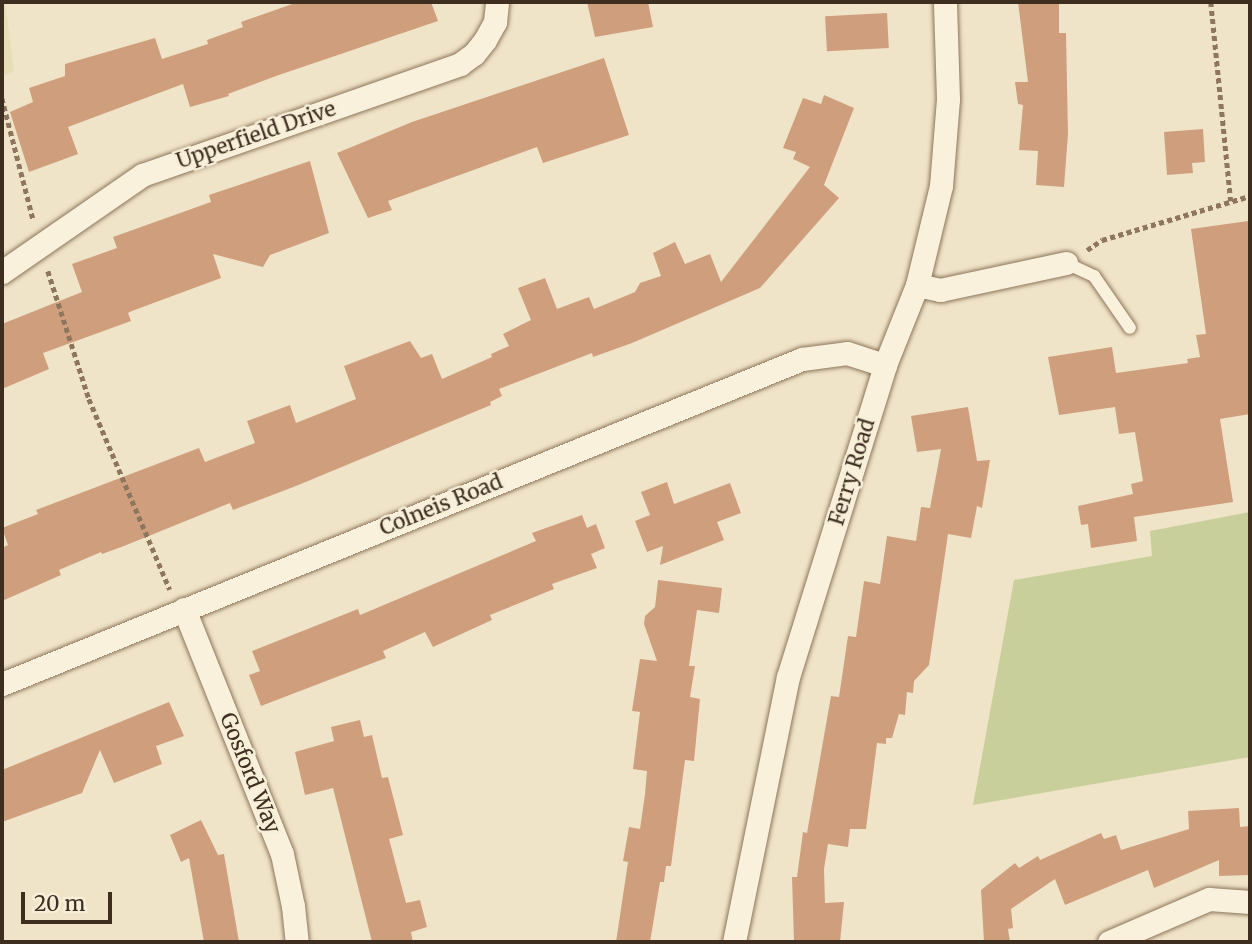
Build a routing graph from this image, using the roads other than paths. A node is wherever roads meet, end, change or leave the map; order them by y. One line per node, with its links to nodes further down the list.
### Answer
1 (498, 2): 4 (street, Upperfield Drive)
2 (945, 2): 5 (street, Ferry Road)
3 (1066, 263): 5 (street); 6 (lane)
4 (2, 272)
5 (918, 285): 7 (street, Ferry Road)
6 (1130, 327)
7 (886, 365): 8 (street, Colneis Road); 12 (street, Ferry Road)
8 (184, 610): 9 (street, Colneis Road); 11 (street, Gosford Way)
9 (2, 684)
10 (1250, 902): 13 (street)
11 (297, 942)
12 (734, 942)
13 (1108, 942)

